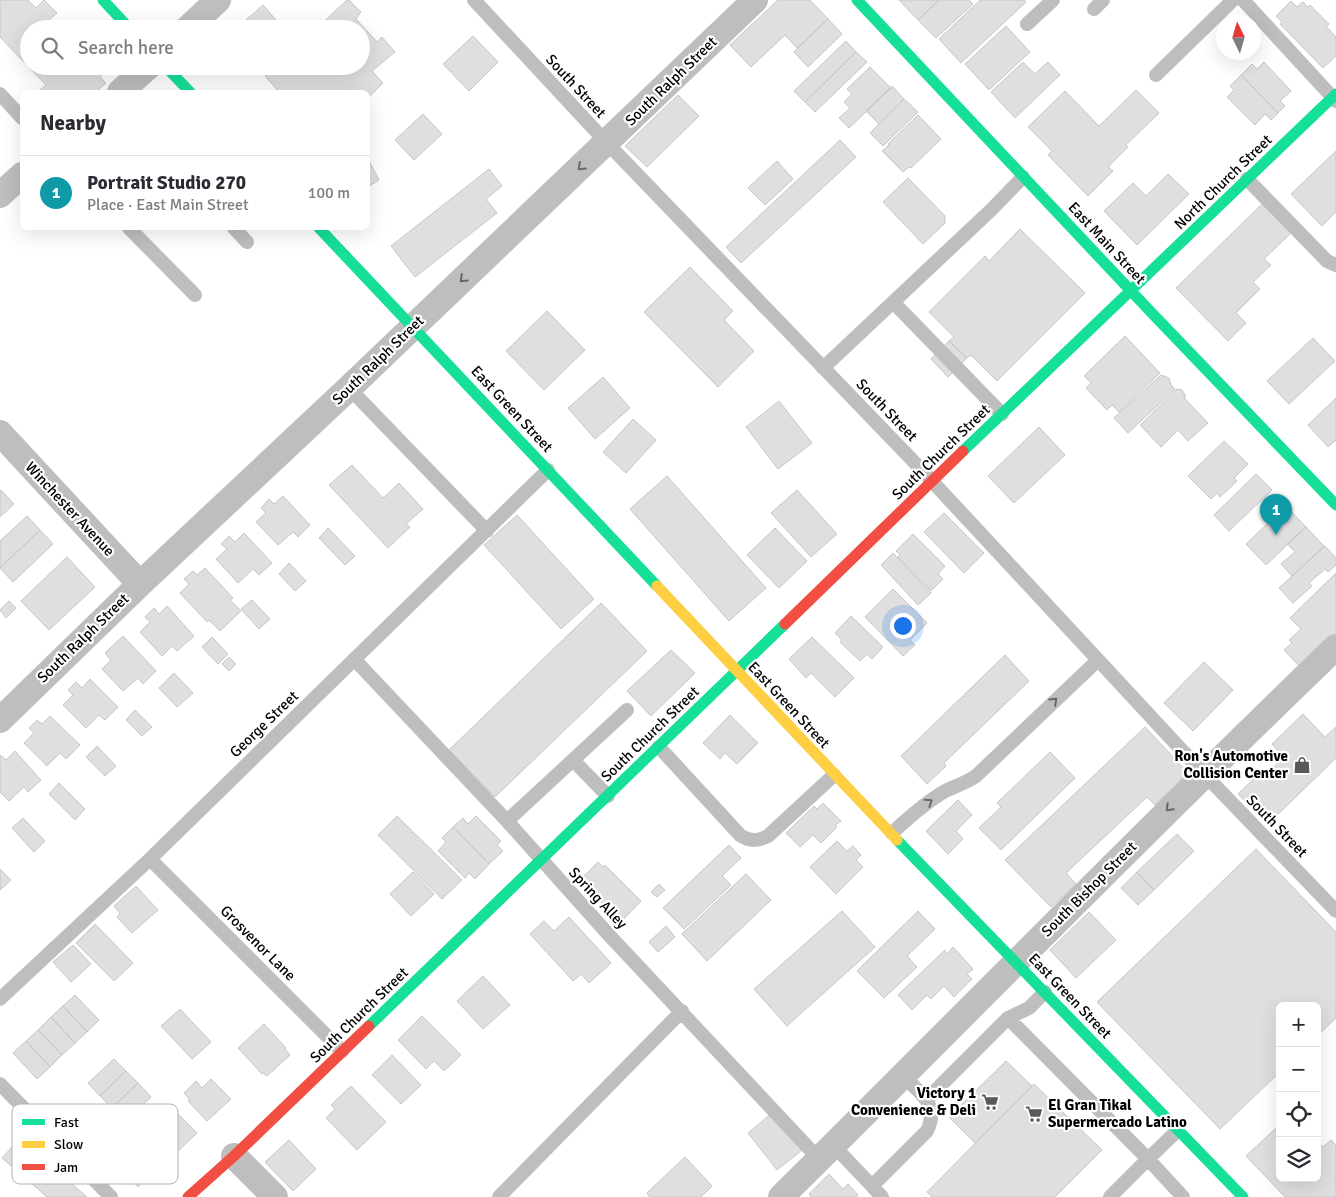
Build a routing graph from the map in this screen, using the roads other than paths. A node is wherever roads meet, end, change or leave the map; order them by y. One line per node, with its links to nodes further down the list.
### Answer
1 (103, 0): 9 (street)
2 (218, 0): 10 (street)
3 (755, 0): 20 (street, South Ralph Street)
4 (857, 0): 22 (street, East Main Street)
5 (1053, 0): 11 (lane)
6 (1233, 0): 14 (lane)
7 (1243, 0): 18 (lane)
8 (477, 1): 20 (lane, South Street)
9 (122, 20)
10 (197, 20)
11 (1028, 24)
12 (139, 75): 15 (street)
13 (174, 75): 16 (street)
14 (1156, 75)
15 (122, 90)
16 (188, 90)
17 (0, 94): 19 (lane)
18 (1335, 98): 23 (street, North Church Street)
19 (20, 116)
20 (606, 143): 33 (street, South Ralph Street, one-way to 33); 34 (lane, South Street)
21 (20, 177): 24 (street)
22 (1024, 177): 30 (street, East Main Street); 32 (lane)
23 (1247, 179): 29 (lane); 30 (street, North Church Street)
24 (0, 195)
25 (130, 230): 31 (lane)
26 (236, 230): 28 (lane)
27 (320, 230): 33 (street, East Green Street)
28 (247, 242)
29 (1336, 265)
30 (1131, 290): 36 (street, South Church Street); 40 (street, East Main Street)
31 (195, 295)
32 (892, 302): 34 (lane); 36 (lane)
33 (413, 326): 35 (street, South Ralph Street); 38 (street, East Green Street)
34 (823, 368): 39 (lane, South Street)
35 (349, 388): 41 (lane); 42 (street, South Ralph Street)
36 (1002, 414): 39 (street, South Church Street)
37 (0, 433): 42 (street, Winchester Avenue)
38 (548, 470): 41 (lane, George Street); 46 (street, East Green Street)
39 (932, 482): 45 (lane, South Street); 46 (street, South Church Street)
40 (1336, 505)
41 (487, 531): 44 (lane, George Street)
42 (140, 584): 48 (street, South Ralph Street)
43 (1336, 647): 51 (street, South Bishop Street)
44 (354, 659): 54 (lane, Spring Alley); 56 (lane, George Street)
45 (1098, 660): 51 (lane, South Street); 55 (lane, one-way to 45)
46 (736, 670): 49 (street, South Church Street); 52 (street, East Green Street)
47 (627, 710): 50 (lane)
48 (0, 720)
49 (659, 747): 52 (lane); 53 (street, South Church Street)
50 (573, 760): 53 (lane); 54 (lane)
51 (1204, 774): 58 (lane, South Street); 59 (street, South Bishop Street, one-way to 59)
52 (834, 775): 55 (street, East Green Street)
53 (608, 796): 57 (street, South Church Street)
54 (507, 821): 57 (lane, Spring Alley)
55 (892, 833): 59 (street, East Green Street)
56 (150, 858): 61 (lane, George Street); 64 (lane, Grosvenor Lane)
57 (542, 860): 62 (lane, Spring Alley); 64 (street, South Church Street)
58 (1336, 911)
59 (1016, 962): 60 (street, East Green Street); 65 (street, South Bishop Street)
60 (1045, 992): 63 (lane); 69 (street, East Green Street)
61 (0, 998)
62 (682, 1011): 70 (lane, Spring Alley); 78 (lane)
63 (1008, 1018): 67 (lane); 72 (lane)
64 (342, 1051): 71 (street, South Church Street)
65 (902, 1076): 67 (lane); 70 (street, South Bishop Street)
66 (0, 1084): 68 (lane)
67 (926, 1099): 74 (lane)
68 (20, 1104)
69 (1178, 1130): 72 (lane); 83 (street, East Green Street)
70 (826, 1152): 74 (lane, Spring Alley); 79 (street, South Bishop Street)
71 (234, 1156): 76 (street, South Church Street); 77 (street)
72 (1148, 1159): 81 (lane); 82 (lane)
73 (98, 1184): 75 (lane)
74 (872, 1186): 80 (lane, Spring Alley)
75 (111, 1197)
76 (188, 1197)
77 (275, 1197)
78 (499, 1197)
79 (781, 1197)
80 (882, 1197)
81 (1110, 1197)
82 (1183, 1197)
83 (1243, 1197)

